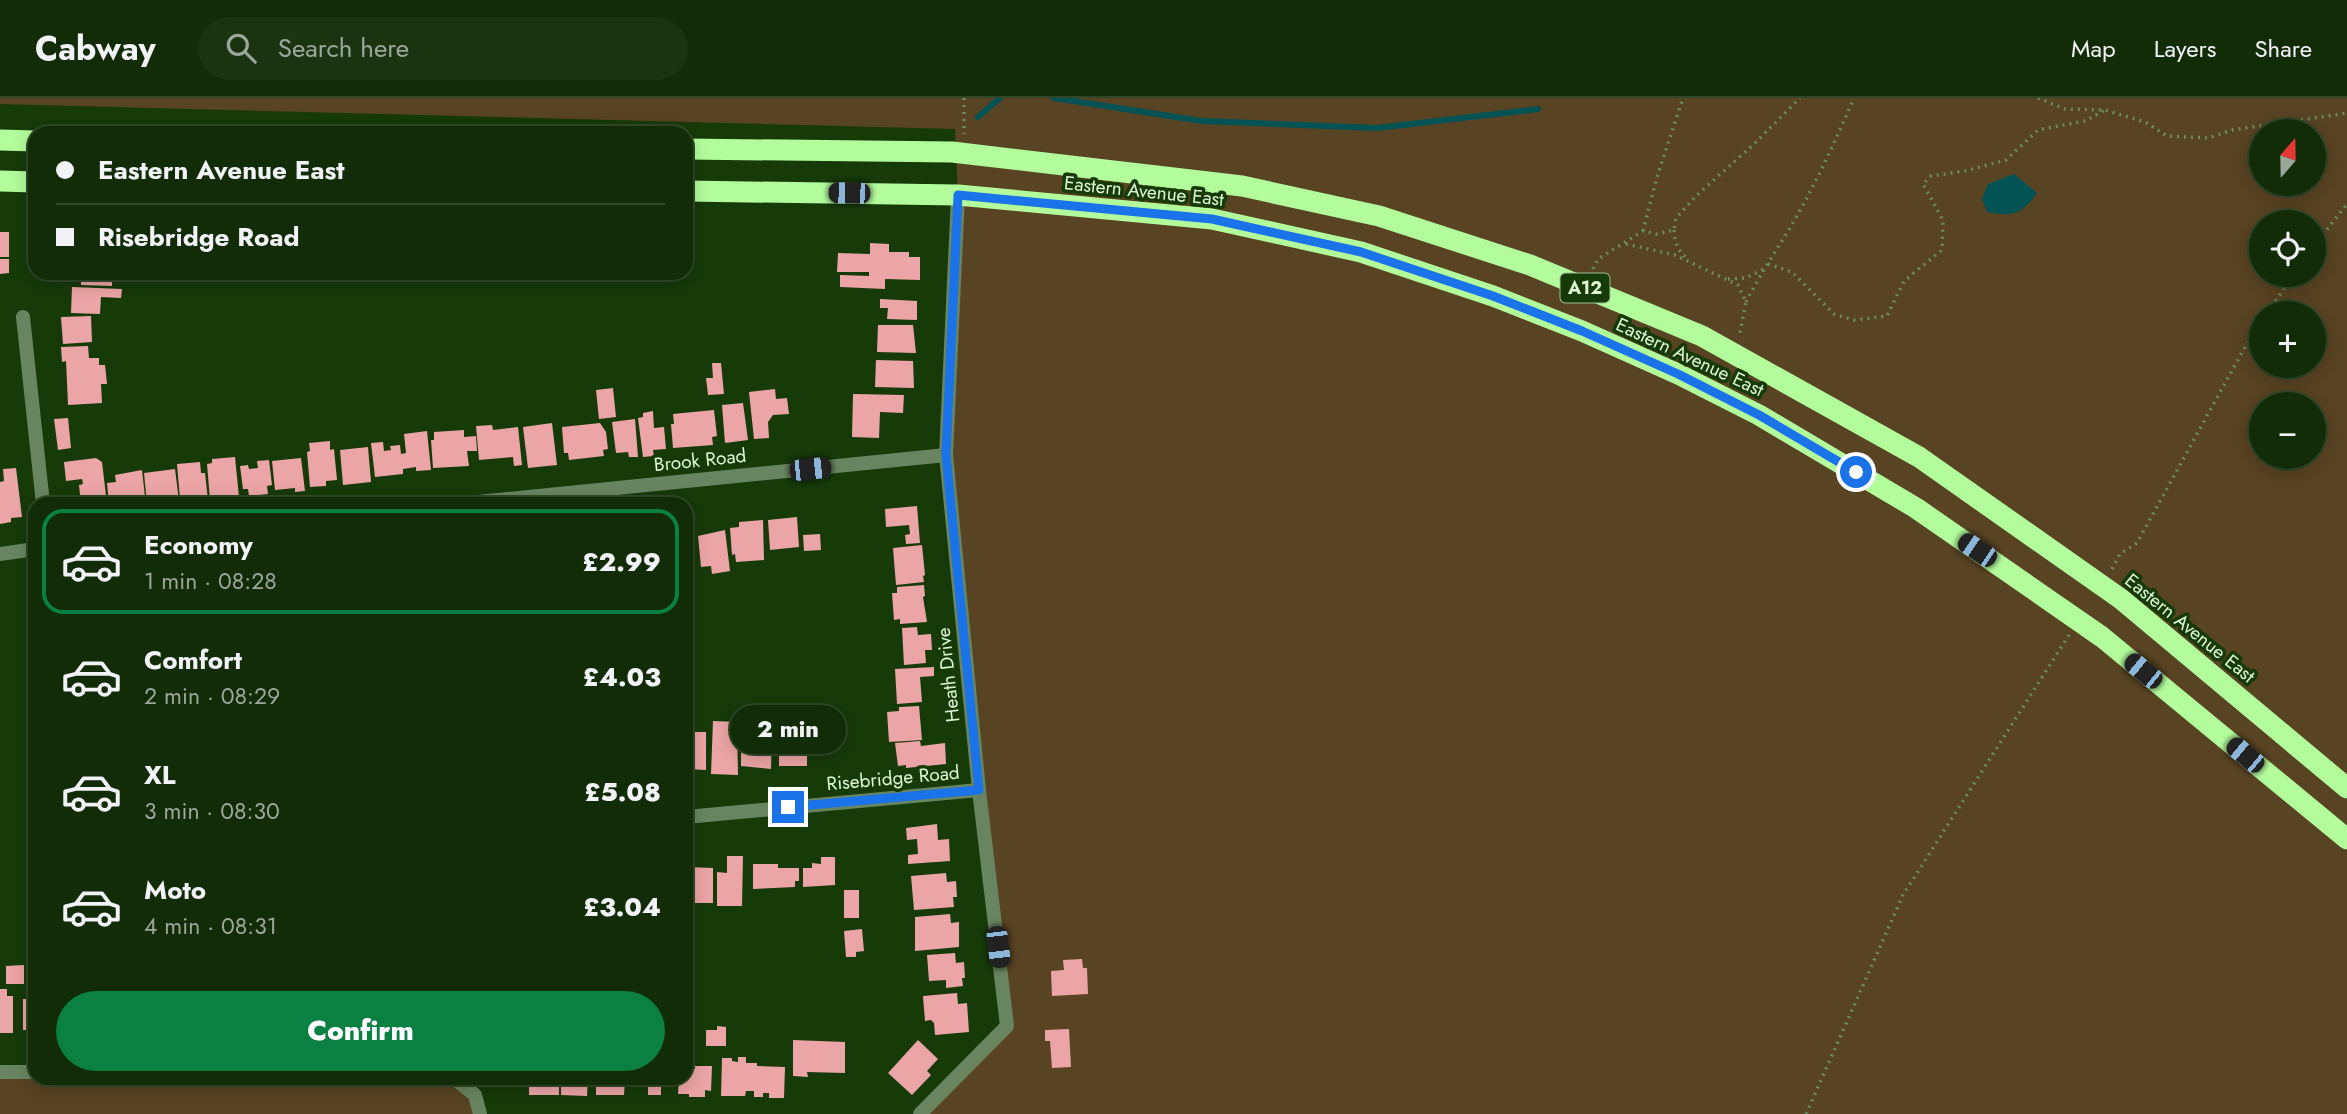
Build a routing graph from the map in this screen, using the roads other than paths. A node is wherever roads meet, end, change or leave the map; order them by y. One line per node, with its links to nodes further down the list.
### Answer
1 (0, 140): 2 (highway)
2 (28, 141)
3 (693, 149): 14 (highway, Eastern Avenue East / A12)
4 (0, 181): 5 (highway)
5 (28, 182)
6 (693, 191): 7 (highway, Eastern Avenue East / A12)
7 (958, 195): 9 (street, Heath Drive); 17 (highway, Eastern Avenue East / A12)
8 (23, 317): 10 (street)
9 (946, 455): 11 (street, Brook Road); 15 (street, Heath Drive)
10 (42, 497)
11 (528, 497)
12 (28, 550): 13 (street)
13 (0, 554)
14 (2347, 788)
15 (979, 790): 16 (street, Risebridge Road); 22 (street, Heath Drive)
16 (693, 816)
17 (2347, 839)
18 (0, 1072): 19 (street)
19 (28, 1072)
20 (463, 1085): 21 (street)
21 (480, 1114)
22 (920, 1114)

